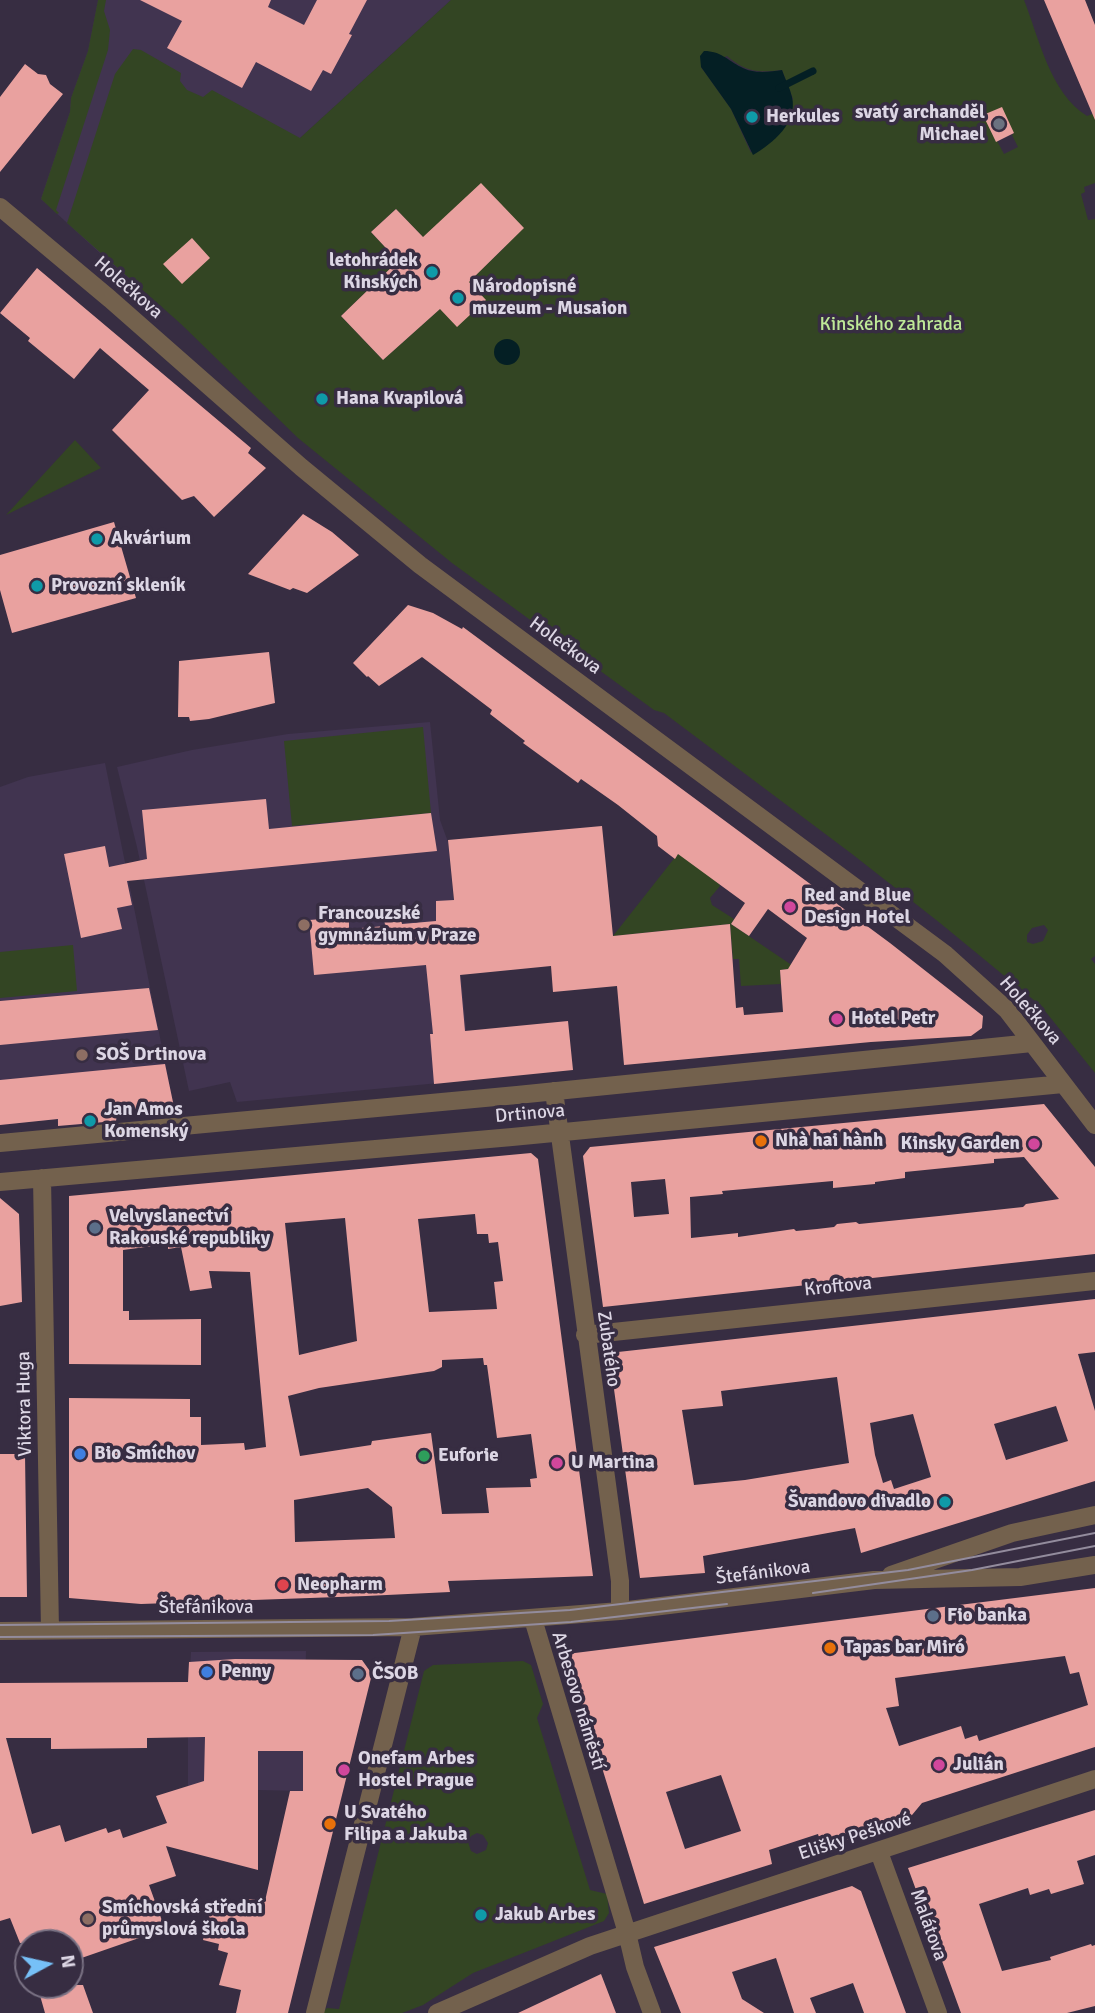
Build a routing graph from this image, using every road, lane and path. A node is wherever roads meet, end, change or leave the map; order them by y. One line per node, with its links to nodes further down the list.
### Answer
1 (0, 207): 2 (street, Holečkova)
2 (1032, 1043): 3 (street, Holečkova); 4 (street, Drtinova)
3 (1063, 1084): 5 (street, Holečkova); 6 (street, Drtinova)
4 (554, 1091): 6 (street, Zubatého); 7 (street, Drtinova)
5 (1095, 1125)
6 (559, 1132): 8 (street, Drtinova); 11 (street, Zubatého)
7 (0, 1143)
8 (42, 1178): 9 (street, Drtinova); 18 (street, Viktora Huga)
9 (0, 1182)
10 (1095, 1281): 11 (street, Kroftova)
11 (585, 1335): 15 (street, Zubatého)
12 (1095, 1515): 14 (street, Štefánikova)
13 (1095, 1565): 14 (street, Štefánikova)
14 (874, 1580): 15 (street, Štefánikova)
15 (620, 1611): 16 (street, Štefánikova)
16 (533, 1619): 17 (street, Arbesovo náměstí); 22 (street, Arbesovo náměstí)
17 (413, 1627): 18 (street, Štefánikova); 23 (street)
18 (50, 1630): 19 (street, Štefánikova)
19 (0, 1631)
20 (1095, 1779): 21 (street, Elišky Peškové)
21 (879, 1852): 22 (street, Elišky Peškové); 26 (street, Malátova)
22 (627, 1933): 24 (street); 25 (street, Arbesovo náměstí)
23 (315, 2013)
24 (437, 2013)
25 (652, 2013)
26 (938, 2013)

